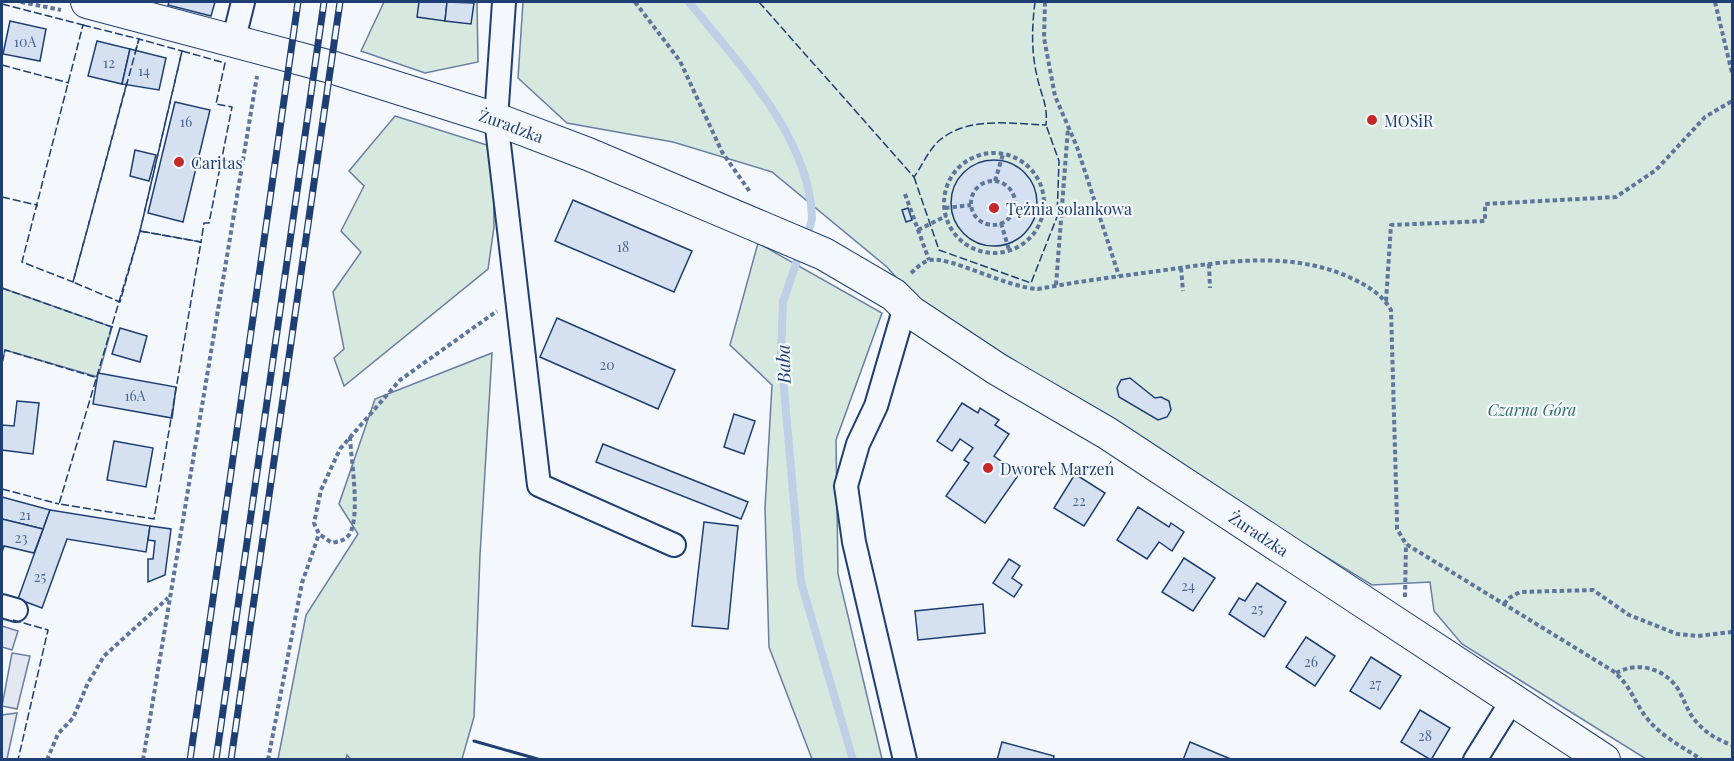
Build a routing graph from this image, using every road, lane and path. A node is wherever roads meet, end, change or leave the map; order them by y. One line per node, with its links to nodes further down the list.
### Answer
1 (87, 2): 7 (street, Żuradzka)
2 (243, 2): 7 (street)
3 (504, 2): 10 (street)
4 (635, 2): 15 (path)
5 (1045, 2): 11 (path)
6 (1715, 2): 8 (path)
7 (248, 45): 10 (street, Żuradzka); 36 (path)
8 (1732, 73)
9 (1732, 101): 30 (path)
10 (496, 119): 29 (street); 31 (street, Żuradzka)
11 (1068, 125): 25 (path); 26 (path)
12 (1003, 154): 13 (path); 17 (path); 21 (path)
13 (995, 181): 16 (path); 19 (path)
14 (905, 194): 20 (path)
15 (754, 196)
16 (971, 205): 17 (path); 19 (path)
17 (945, 208): 18 (path)
18 (946, 216): 20 (path); 21 (path)
19 (1000, 223): 21 (path)
20 (918, 230): 22 (path)
21 (1010, 250)
22 (929, 260): 26 (path); 31 (path)
23 (1209, 264): 24 (path); 27 (path); 30 (path)
24 (1181, 268): 25 (path); 28 (path)
25 (1119, 276): 26 (path)
26 (1056, 285)
27 (1210, 288)
28 (1183, 291)
29 (517, 297): 32 (path); 35 (street)
30 (1386, 302): 34 (path)
31 (903, 303): 41 (street, Żuradzka); 46 (street)
32 (350, 437): 33 (path); 33 (path)
33 (319, 534): 45 (path)
34 (1406, 544): 37 (path); 38 (path)
35 (674, 545)
36 (169, 598): 43 (path); 44 (path)
37 (1406, 602)
38 (1504, 604): 39 (path); 40 (path)
39 (1732, 632)
40 (1616, 673): 42 (path); 49 (path)
41 (1513, 699): 47 (street); 48 (street, Żuradzka)
42 (1732, 746)
43 (47, 759)
44 (143, 759)
45 (268, 759)
46 (905, 759)
47 (1475, 759)
48 (1604, 759)
49 (1702, 759)

